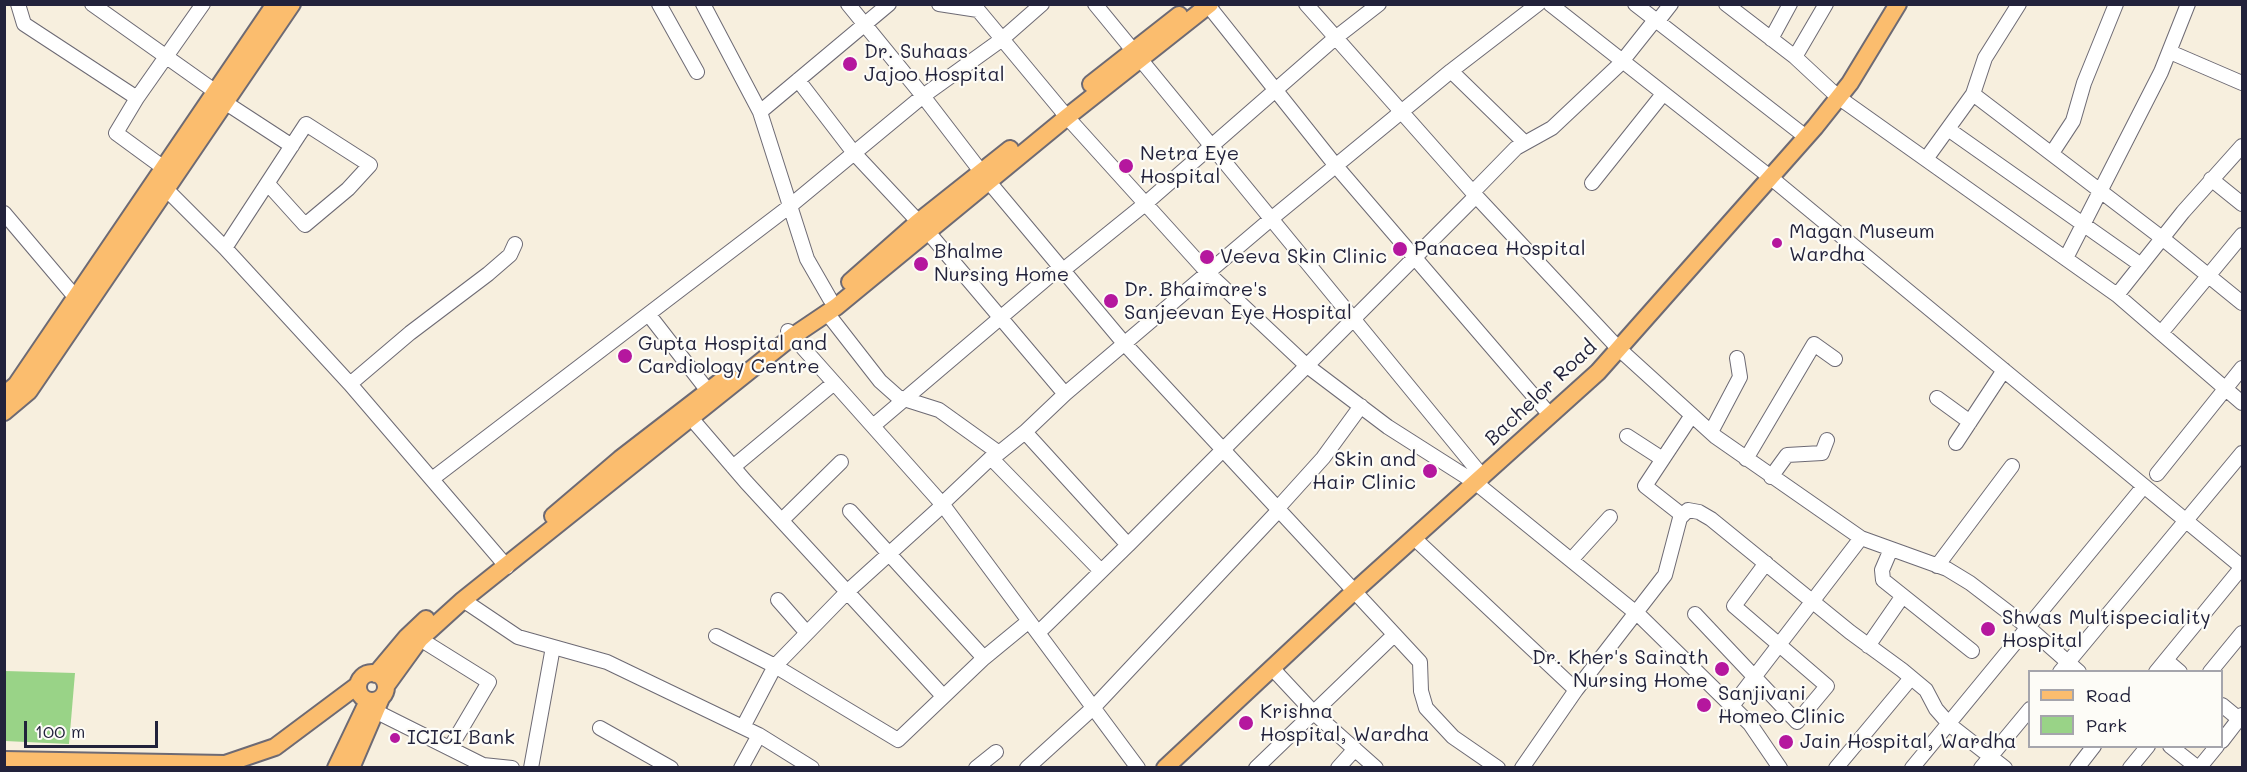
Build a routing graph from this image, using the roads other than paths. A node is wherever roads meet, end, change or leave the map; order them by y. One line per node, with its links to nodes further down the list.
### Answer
1 (18, 4): 47 (street)
2 (93, 4): 35 (street)
3 (203, 4): 35 (street)
4 (275, 4): 48 (main road)
5 (292, 4): 48 (main road)
6 (659, 4): 39 (street)
7 (703, 4): 49 (street)
8 (848, 4): 29 (street)
9 (889, 4): 29 (street)
10 (939, 4): 27 (street)
11 (1042, 4): 32 (street)
12 (1095, 4): 34 (street)
13 (1306, 4): 30 (street)
14 (1378, 4): 30 (street)
15 (1538, 4): 38 (street)
16 (1550, 4): 37 (street)
17 (1635, 4): 28 (street)
18 (1671, 4): 28 (street)
19 (1726, 4): 31 (street)
20 (1790, 4): 31 (street)
21 (1826, 4): 36 (street)
22 (1898, 4): 46 (main road, Bachelor Road)
23 (2019, 4): 44 (street)
24 (2116, 4): 59 (street)
25 (2188, 4): 33 (street)
26 (1204, 5): 34 (main road); 42 (street)
27 (978, 7): 32 (street)
28 (1656, 21): 37 (street); 53 (street)
29 (864, 26): 40 (street); 45 (street)
30 (1334, 39): 42 (street); 50 (street)
31 (1771, 39): 36 (street)
32 (1001, 40): 45 (street); 51 (street)
33 (2170, 52): 41 (street); 68 (street)
34 (1136, 55): 51 (main road); 57 (street)
35 (166, 57): 47 (street); 48 (street)
36 (1795, 57): 46 (street)
37 (1622, 61): 43 (street); 54 (street)
38 (1451, 71): 50 (street); 54 (street)
39 (697, 72)
40 (798, 80): 49 (street); 58 (street)
41 (2242, 84)
42 (1275, 91): 57 (street); 61 (street)
43 (1663, 94): 63 (street); 66 (street)
44 (1973, 94): 52 (street); 59 (street)
45 (923, 96): 58 (street); 62 (street)
46 (1838, 97): 53 (main road, Bachelor Road); 60 (street)
47 (137, 98): 64 (street)
48 (221, 98): 55 (street); 64 (main road)
49 (760, 112): 72 (street)
50 (1402, 112): 61 (street); 69 (street)
51 (1064, 113): 62 (main road); 70 (street)
52 (1948, 129): 60 (street); 75 (street)
53 (1806, 137): 63 (main road, Bachelor Road)
54 (1524, 142): 69 (street)
55 (292, 146): 67 (street); 67 (street)
56 (2242, 146): 65 (street)
57 (1210, 147): 70 (street); 74 (street)
58 (854, 153): 72 (street); 76 (street)
59 (2052, 153): 68 (street)
60 (1926, 159): 82 (street)
61 (1336, 166): 74 (street); 81 (street)
62 (985, 177): 76 (main road); 84 (street)
63 (1770, 177): 97 (main road, Bachelor Road); 102 (street)
64 (166, 179): 80 (street); 88 (main road); 113 (main road)
65 (2211, 179): 71 (street); 78 (street)
66 (1592, 183)
67 (268, 184): 80 (street)
68 (2102, 191): 75 (street); 78 (street)
69 (1474, 194): 81 (street); 97 (street)
70 (1145, 204): 84 (street); 85 (street)
71 (2242, 204)
72 (790, 206): 90 (street); 91 (street)
73 (4, 213): 88 (street)
74 (1271, 219): 85 (street); 92 (street)
75 (2085, 224): 82 (street); 83 (street)
76 (923, 227): 90 (main road); 93 (street)
77 (2242, 235): 86 (street)
78 (2162, 238): 83 (street); 86 (street)
79 (515, 244): 104 (street)
80 (225, 248): 104 (street)
81 (1414, 258): 92 (street); 114 (street)
82 (2066, 258): 87 (street)
83 (2140, 265): 87 (street)
84 (1061, 269): 93 (street); 96 (street)
85 (1208, 273): 96 (street); 100 (street)
86 (2208, 277): 89 (street); 95 (street)
87 (2117, 295): 95 (street)
88 (76, 298): 108 (main road)
89 (2242, 303)
90 (829, 306): 94 (main road); 109 (street)
91 (649, 315): 106 (street); 134 (street)
92 (1352, 318): 100 (street); 135 (street)
93 (1000, 320): 107 (street); 109 (street)
94 (791, 333): 103 (street); 106 (main road); 116 (main road)
95 (2161, 333): 105 (street)
96 (1123, 342): 107 (street); 124 (street)
97 (1618, 348): 114 (main road, Bachelor Road); 115 (street)
98 (1737, 358): 120 (street)
99 (1835, 359): 128 (street)
100 (1306, 365): 112 (street); 124 (street)
101 (2242, 368): 105 (street)
102 (2004, 370): 117 (street); 136 (street)
103 (834, 383): 118 (street); 131 (street)
104 (350, 384): 134 (street)
105 (2224, 388): 111 (street); 132 (street)
106 (708, 391): 150 (main road)
107 (1065, 394): 119 (street)
108 (4, 395)
109 (905, 398): 118 (street); 126 (street)
110 (1937, 398): 117 (street)
111 (2242, 402)
112 (1361, 406): 135 (street); 138 (street)
113 (4, 412)
114 (1550, 415): 135 (main road, Bachelor Road)
115 (1692, 415): 120 (street); 127 (street)
116 (691, 418): 131 (street); 150 (main road)
117 (1970, 422): 123 (street)
118 (873, 426): 137 (street)
119 (1025, 432): 126 (street); 146 (street)
120 (1711, 432): 128 (street)
121 (1627, 436): 127 (street)
122 (1827, 440): 133 (street)
123 (1956, 443)
124 (1223, 452): 138 (street); 146 (street)
125 (2242, 453): 143 (street)
126 (994, 455): 137 (street); 154 (street)
127 (1661, 458): 140 (street)
128 (1746, 459): 133 (street)
129 (841, 462): 142 (street)
130 (2012, 466): 152 (street)
131 (734, 467): 142 (street)
132 (2157, 474)
133 (1771, 477): 145 (street)
134 (432, 479): 150 (street)
135 (1479, 480): 144 (main road, Bachelor Road); 149 (street)
136 (2144, 486): 143 (street); 164 (street)
137 (943, 505): 148 (street); 163 (street)
138 (1278, 510): 156 (street); 190 (street)
139 (850, 511): 148 (street)
140 (1682, 515): 151 (street); 161 (street)
141 (1610, 517): 149 (street)
142 (782, 520): 155 (street)
143 (2184, 520): 153 (street); 178 (street)
144 (1414, 538): 156 (main road, Bachelor Road); 185 (street)
145 (1861, 538): 147 (street); 160 (street)
146 (1128, 545): 154 (street)
147 (1891, 549): 152 (street); 157 (street)
148 (889, 554): 155 (street); 175 (street)
149 (1571, 560): 161 (street)
150 (504, 563): 158 (main road); 187 (main road)
151 (1766, 563): 160 (street); 171 (street)
152 (1937, 566): 164 (street)
153 (2242, 567): 176 (street)
154 (1101, 571): 166 (street)
155 (848, 591): 165 (street); 186 (street)
156 (1353, 592): 168 (street); 179 (main road, Bachelor Road)
157 (1902, 597): 172 (street); 174 (street)
158 (463, 600): 170 (main road); 173 (street)
159 (778, 600): 165 (street)
160 (1813, 601): 171 (street); 172 (street)
161 (1637, 614): 185 (street); 188 (street)
162 (1695, 614): 183 (street)
163 (1029, 621): 166 (street); 175 (street)
164 (2029, 628): 178 (street); 194 (street)
165 (807, 633): 177 (street)
166 (1038, 633): 190 (street)
167 (2242, 633): 182 (street)
168 (1394, 635): 192 (street); 226 (street)
169 (717, 636): 177 (street)
170 (420, 639): 187 (main road); 199 (street)
171 (1780, 646): 183 (street); 183 (street)
172 (1868, 646): 184 (street)
173 (553, 647): 195 (street); 215 (street)
174 (1972, 651)
175 (984, 658): 186 (street)
176 (2166, 660): 180 (street); 181 (street)
177 (776, 666): 186 (street); 195 (street)
178 (2064, 667)
179 (1272, 668): 192 (street); 222 (main road, Bachelor Road)
180 (2158, 670)
181 (2178, 670)
182 (2212, 670)
183 (1755, 676): 188 (street)
184 (1911, 678): 194 (street); 229 (street)
185 (1576, 690): 227 (street)
186 (943, 696)
187 (374, 698): 199 (street); 208 (main road); 211 (main road); 213 (main road)
188 (1732, 706): 228 (street)
189 (2223, 706): 193 (street)
190 (1093, 708): 220 (street); 221 (street)
191 (2028, 711): 206 (street)
192 (1314, 713): 204 (street); 223 (street)
193 (2241, 717): 198 (street)
194 (1950, 724): 206 (street); 230 (street)
195 (743, 727): 197 (street)
196 (600, 728): 216 (street)
197 (759, 735): 217 (street); 218 (street)
198 (2223, 740)
199 (450, 748): 212 (street)
200 (2093, 748): 233 (street)
201 (2147, 748): 234 (street)
202 (2171, 748): 235 (street)
203 (2216, 748): 235 (street)
204 (1355, 749): 224 (street); 225 (street)
205 (996, 752): 219 (street)
206 (1991, 756): 231 (street); 232 (street)
207 (14, 762): 209 (main road)
208 (251, 762): 210 (main road)
209 (111, 765): 210 (main road)
210 (167, 766)
211 (356, 766)
212 (482, 766): 214 (street)
213 (336, 768)
214 (512, 768)
215 (531, 768)
216 (671, 768)
217 (741, 768)
218 (812, 768)
219 (976, 768)
220 (1027, 768)
221 (1138, 768)
222 (1165, 768)
223 (1256, 768)
224 (1338, 768)
225 (1376, 768)
226 (1498, 768)
227 (1522, 768)
228 (1780, 768)
229 (1836, 768)
230 (1912, 768)
231 (1981, 768)
232 (2005, 768)
233 (2077, 768)
234 (2130, 768)
235 (2199, 768)

